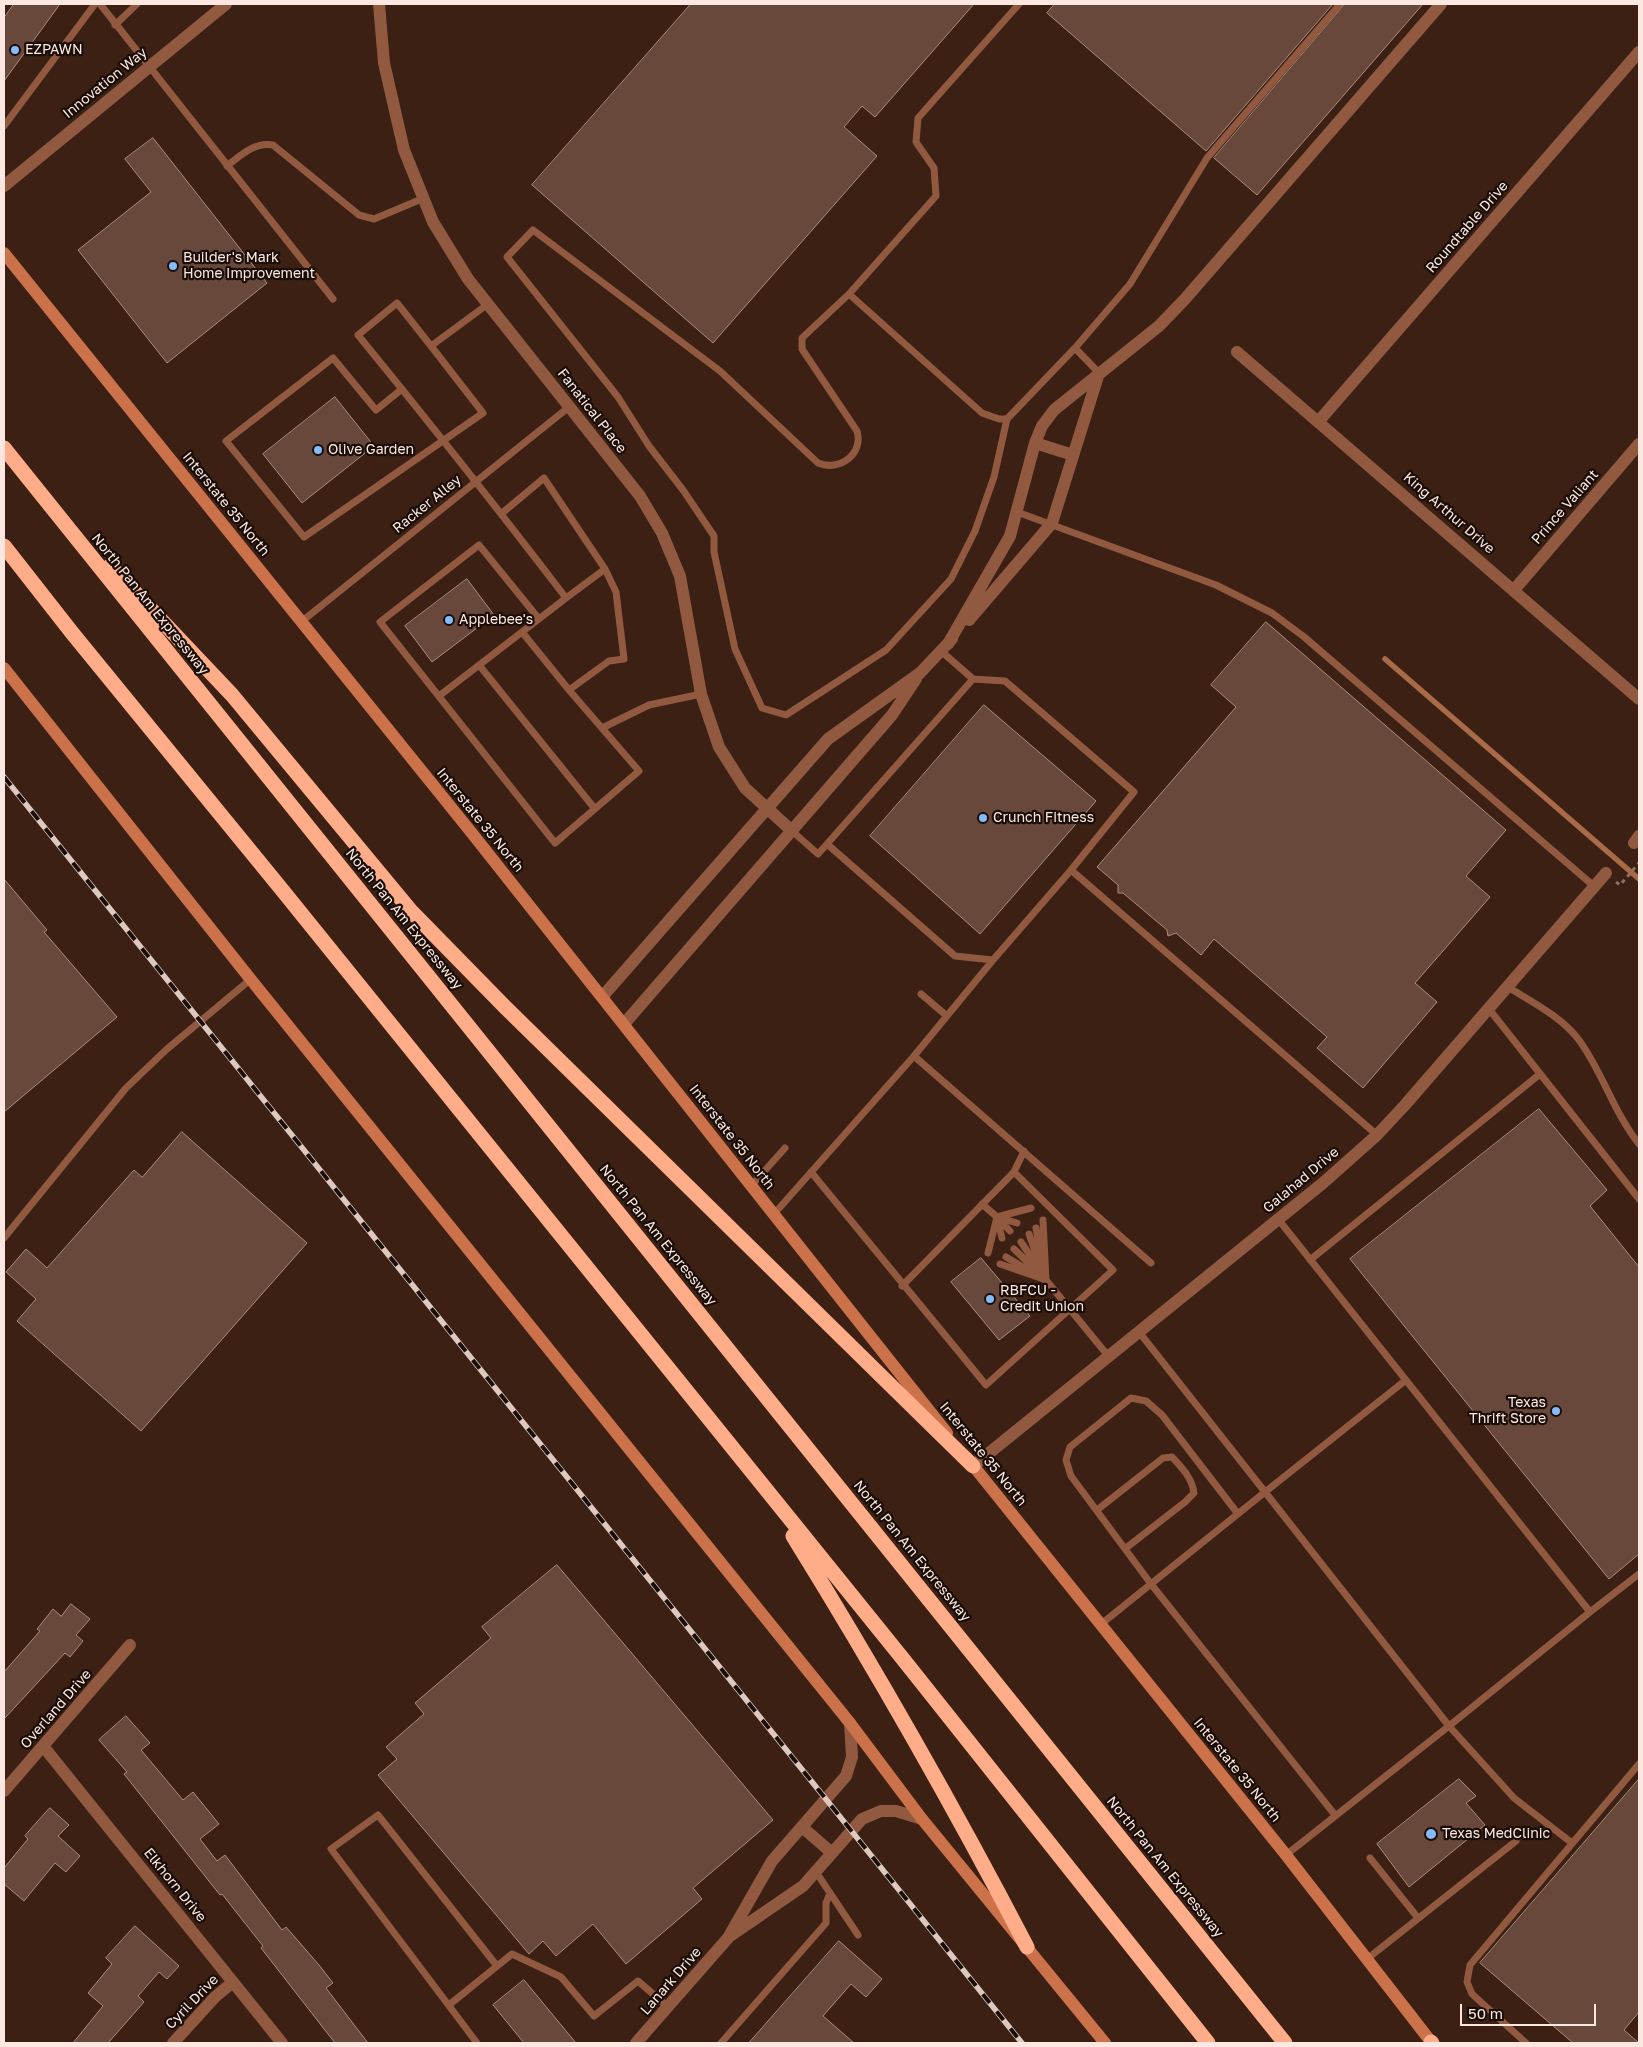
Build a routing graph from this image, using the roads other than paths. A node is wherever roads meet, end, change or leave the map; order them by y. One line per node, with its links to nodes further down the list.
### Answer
1 (95, 4): 12 (lane)
2 (100, 4): 9 (lane)
3 (137, 4): 9 (lane)
4 (226, 4): 11 (street, Innovation Way)
5 (379, 4): 15 (street, Fanatical Place)
6 (1019, 4): 17 (lane)
7 (1340, 4): 21 (lane)
8 (1441, 4): 23 (street)
9 (116, 25): 11 (lane)
10 (1639, 52): 27 (street, Roundtable Drive)
11 (148, 67): 13 (lane); 14 (street, Innovation Way)
12 (4, 126)
13 (227, 166): 15 (lane); 18 (lane)
14 (4, 186)
15 (424, 198): 19 (street, Fanatical Place)
16 (4, 253): 43 (main road, Interstate 35 North)
17 (849, 294): 26 (lane); 26 (lane)
18 (333, 299)
19 (488, 304): 20 (lane); 25 (street, Fanatical Place)
20 (431, 346): 24 (lane); 28 (lane)
21 (1075, 348): 23 (lane); 26 (lane)
22 (1237, 352): 27 (street, King Arthur Drive)
23 (1099, 373): 29 (street); 32 (street)
24 (402, 389): 28 (lane); 28 (lane)
25 (569, 407): 34 (lane, Racker Alley); 51 (street, Fanatical Place)
26 (1007, 419)
27 (1318, 422): 40 (street, King Arthur Drive)
28 (445, 442): 34 (lane)
29 (1035, 443): 32 (street); 35 (street)
30 (1639, 444): 40 (street, Prince Valiant)
31 (4, 448): 33 (highway, North Pan Am Expressway)
32 (1073, 455): 37 (street)
33 (30, 480): 107 (highway); 149 (highway, North Pan Am Expressway)
34 (477, 481): 36 (lane); 43 (lane, Racker Alley)
35 (1017, 512): 37 (lane); 45 (street)
36 (501, 514): 39 (lane); 41 (lane)
37 (1052, 523): 45 (street); 61 (lane)
38 (4, 546): 108 (highway)
39 (605, 569): 41 (lane); 50 (lane)
40 (1514, 590): 53 (street, King Arthur Drive)
41 (566, 598): 42 (lane)
42 (539, 619): 44 (lane); 52 (lane)
43 (301, 622): 66 (main road, Interstate 35 North)
44 (522, 632): 46 (lane); 50 (lane)
45 (944, 647): 48 (street); 49 (lane)
46 (479, 665): 52 (lane); 56 (lane)
47 (4, 668): 63 (main road)
48 (920, 673): 55 (street); 57 (street)
49 (973, 679): 58 (lane); 59 (lane)
50 (569, 690): 54 (lane)
51 (701, 694): 54 (lane); 55 (street, Fanatical Place)
52 (439, 696): 56 (lane)
53 (1639, 699)
54 (602, 728): 56 (lane)
55 (767, 808): 57 (street, Fanatical Place); 66 (street)
56 (595, 809)
57 (792, 831): 58 (lane); 69 (street)
58 (827, 844): 62 (lane)
59 (1071, 870): 62 (lane); 72 (lane)
60 (1606, 873): 61 (street, Galahad Drive)
61 (1595, 887): 64 (street, Galahad Drive)
62 (993, 960): 68 (lane)
63 (251, 979): 91 (lane); 118 (main road)
64 (1508, 987): 67 (street, Galahad Drive); 73 (lane)
65 (921, 994): 68 (lane)
66 (602, 997): 69 (main road, Interstate 35 North)
67 (1489, 1009): 71 (lane); 72 (street, Galahad Drive)
68 (947, 1016): 70 (lane)
69 (624, 1024): 78 (main road, Interstate 35 North)
70 (914, 1056): 75 (lane); 76 (lane)
71 (1540, 1074): 79 (lane); 98 (lane)
72 (1377, 1136): 85 (street, Galahad Drive)
73 (1639, 1144)
74 (785, 1148): 78 (lane)
75 (1024, 1151): 77 (lane); 99 (lane)
76 (812, 1172): 82 (lane); 102 (lane)
77 (1014, 1172): 80 (lane); 103 (lane)
78 (752, 1186): 82 (main road, Interstate 35 North)
79 (1639, 1198)
80 (982, 1204): 84 (lane); 102 (lane)
81 (1031, 1208): 84 (lane)
82 (774, 1214): 107 (main road, Interstate 35 North)
83 (1024, 1216): 84 (lane)
84 (996, 1217): 87 (lane); 89 (lane); 92 (lane); 94 (lane); 96 (lane)
85 (1278, 1219): 98 (lane); 104 (street, Galahad Drive)
86 (1043, 1220): 101 (lane)
87 (1017, 1223)
88 (1036, 1228): 101 (lane)
89 (1010, 1231)
90 (1029, 1234): 101 (lane)
91 (4, 1238)
92 (1002, 1238)
93 (1022, 1242): 101 (lane)
94 (995, 1246)
95 (1014, 1249): 101 (lane)
96 (988, 1253)
97 (1006, 1257): 101 (lane)
98 (1310, 1260): 106 (lane)
99 (1151, 1263)
100 (1000, 1264): 101 (lane)
101 (1046, 1280): 103 (lane)
102 (902, 1286): 103 (lane)
103 (1071, 1310): 105 (lane)
104 (1139, 1332): 105 (street, Galahad Drive); 109 (lane)
105 (1109, 1358): 107 (street, Galahad Drive)
106 (1406, 1380): 109 (lane); 115 (lane)
107 (973, 1466): 116 (main road, Interstate 35 North)
108 (760, 1483): 136 (highway); 148 (highway)
109 (1265, 1492): 111 (lane); 119 (lane)
110 (1097, 1510): 111 (lane); 112 (lane); 112 (lane)
111 (1238, 1514): 114 (lane)
112 (1126, 1548): 114 (lane)
113 (1639, 1574): 115 (lane)
114 (1151, 1584): 116 (lane); 123 (lane)
115 (1590, 1612): 119 (lane)
116 (1100, 1624): 129 (main road, Interstate 35 North)
117 (130, 1646): 120 (street, Overland Drive)
118 (850, 1723): 124 (main road); 125 (street, Lanark Drive)
119 (1449, 1726): 123 (lane); 127 (lane)
120 (43, 1746): 122 (street, Overland Drive); 139 (street, Elkhorn Drive)
121 (1639, 1764): 127 (lane)
122 (4, 1791)
123 (1335, 1815): 129 (lane)
124 (922, 1819): 128 (street, Lanark Drive); 136 (main road)
125 (802, 1827): 128 (street); 135 (street, Lanark Drive)
126 (1516, 1841): 133 (lane)
127 (1572, 1843): 151 (lane)
128 (832, 1853): 131 (street, Lanark Drive)
129 (1286, 1855): 137 (main road, Interstate 35 North)
130 (1370, 1858): 133 (lane)
131 (816, 1872): 132 (lane); 135 (street, Lanark Drive)
132 (830, 1893): 134 (lane); 146 (lane)
133 (1418, 1918): 137 (lane)
134 (858, 1935)
135 (728, 1938): 141 (street, Lanark Drive)
136 (1027, 1947): 147 (main road)
137 (1367, 1959): 150 (main road, Interstate 35 North)
138 (497, 1966): 140 (lane); 140 (lane); 141 (lane)
139 (233, 1982): 142 (street, Cyril Drive); 143 (street, Elkhorn Drive)
140 (449, 2004): 144 (lane)
141 (668, 2007): 145 (street, Lanark Drive)
142 (173, 2043)
143 (282, 2043)
144 (477, 2043)
145 (636, 2043)
146 (721, 2043)
147 (1105, 2043)
148 (1208, 2043)
149 (1285, 2043)
150 (1431, 2043)
151 (1526, 2043)

